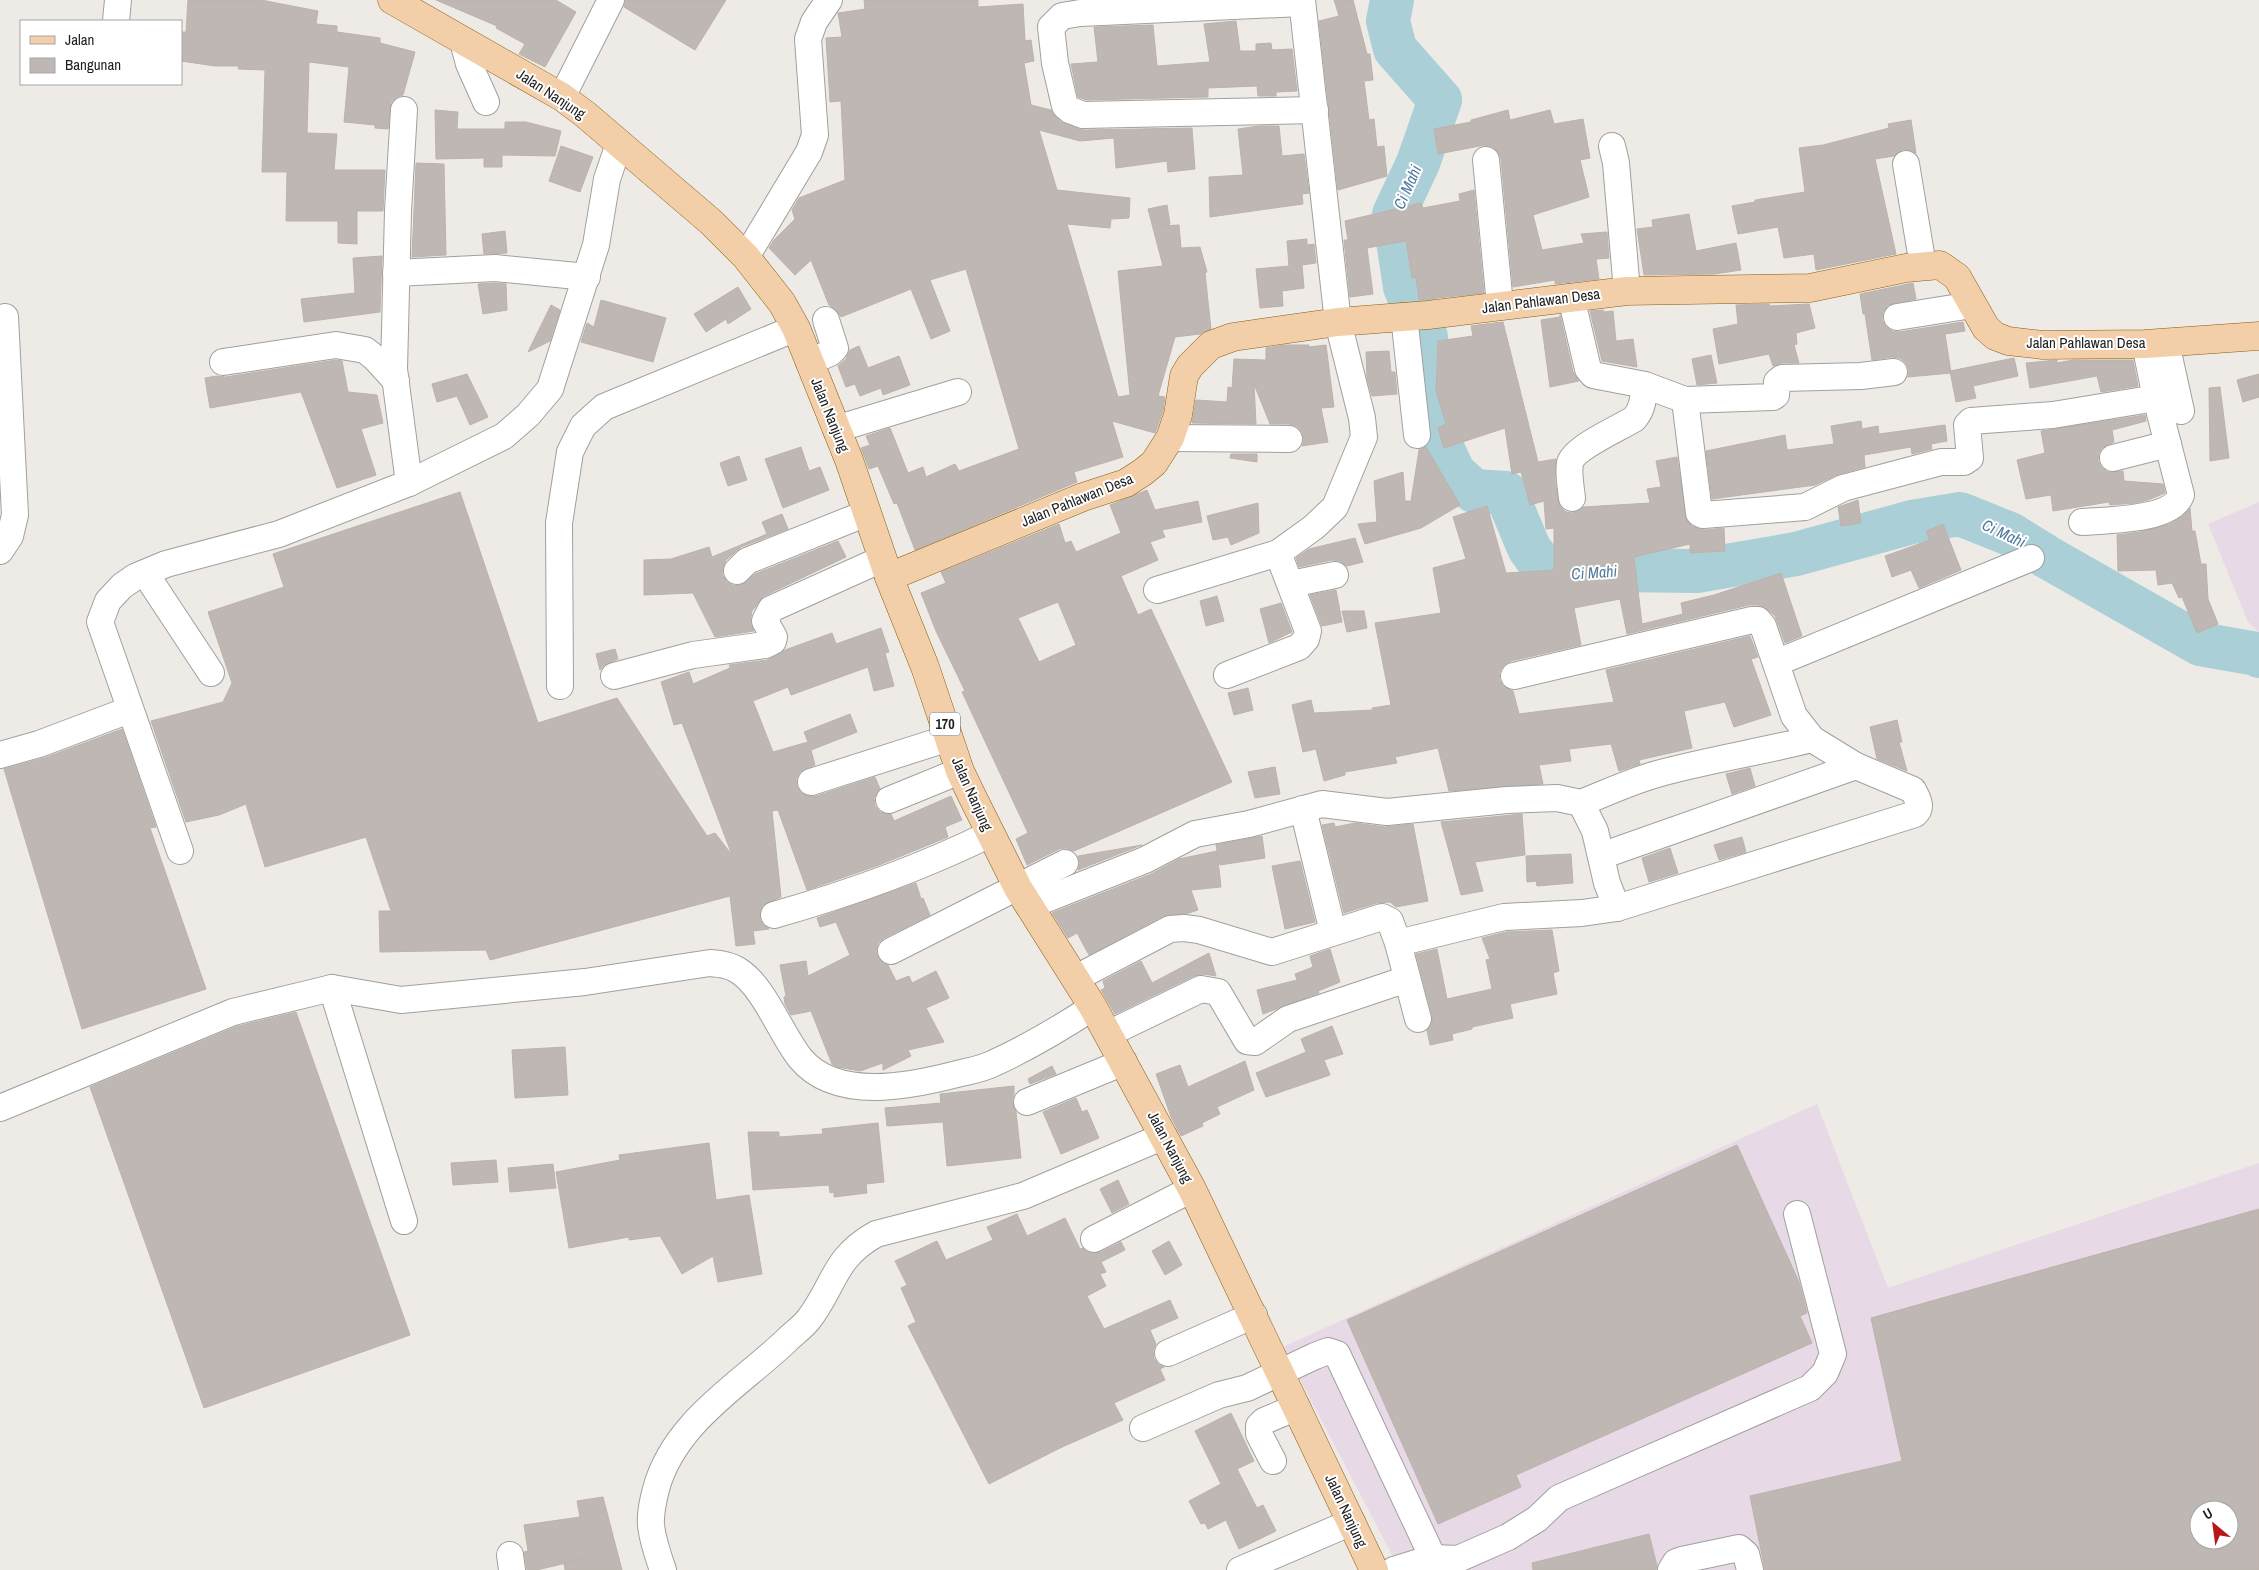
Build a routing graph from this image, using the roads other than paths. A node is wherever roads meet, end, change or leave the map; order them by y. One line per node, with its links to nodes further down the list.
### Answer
1 (118, 0): 6 (street)
2 (392, 0): 7 (main road, Jalan Nanjung / 170)
3 (611, 0): 8 (street)
4 (829, 0): 16 (street)
5 (1302, 2): 11 (street); 11 (street)
6 (116, 20)
7 (463, 40): 8 (main road, Jalan Nanjung / 170); 9 (street)
8 (562, 97): 12 (main road, Jalan Nanjung / 170)
9 (486, 102)
10 (404, 110): 18 (street)
11 (1315, 110): 28 (street)
12 (619, 144): 16 (main road, Jalan Nanjung / 170); 19 (street)
13 (1612, 146): 20 (street)
14 (1486, 160): 22 (street)
15 (1906, 164): 17 (street)
16 (746, 257): 29 (main road, Jalan Nanjung / 170)
17 (1923, 266): 20 (main road, Jalan Pahlawan Desa); 23 (main road, Jalan Pahlawan Desa)
18 (396, 273): 19 (street); 35 (street)
19 (587, 277): 47 (street)
20 (1627, 291): 21 (main road, Jalan Pahlawan Desa)
21 (1572, 297): 22 (main road, Jalan Pahlawan Desa); 36 (street)
22 (1500, 305): 24 (main road, Jalan Pahlawan Desa)
23 (1972, 305): 26 (street); 31 (main road, Jalan Pahlawan Desa)
24 (1415, 315): 28 (main road, Jalan Pahlawan Desa); 42 (street)
25 (5, 316): 51 (street)
26 (1897, 317)
27 (826, 320): 33 (street)
28 (1338, 322): 43 (main road, Jalan Pahlawan Desa); 52 (street)
29 (796, 328): 33 (main road, Jalan Nanjung / 170); 65 (street)
30 (2259, 336): 31 (main road, Jalan Pahlawan Desa)
31 (2156, 343): 38 (street); 40 (street)
32 (223, 362): 35 (street)
33 (809, 362): 41 (main road, Jalan Nanjung / 170)
34 (1894, 372): 39 (street)
35 (396, 381): 47 (street)
36 (1645, 385): 39 (street); 48 (street)
37 (958, 392): 41 (street)
38 (2156, 398): 39 (street); 45 (street)
39 (1685, 400)
40 (2181, 411)
41 (836, 429): 49 (main road, Jalan Nanjung / 170)
42 (1417, 435)
43 (1170, 438): 44 (street); 54 (main road, Jalan Pahlawan Desa)
44 (1289, 439)
45 (2168, 444): 46 (street); 50 (street)
46 (2113, 458)
47 (409, 483): 56 (street)
48 (1572, 498)
49 (867, 513): 54 (main road, Jalan Nanjung / 170); 55 (street)
50 (2082, 522)
51 (0, 551)
52 (1278, 553): 58 (street); 59 (street)
53 (2031, 558): 60 (street)
54 (886, 568): 63 (street); 67 (main road, Jalan Nanjung / 170)
55 (737, 570)
56 (145, 573): 61 (street); 66 (street)
57 (1335, 575): 58 (street)
58 (1291, 584): 62 (street)
59 (1156, 590)
60 (1776, 663): 64 (street); 68 (street)
61 (211, 673)
62 (1227, 675)
63 (614, 676)
64 (1514, 676)
65 (560, 686)
66 (129, 710): 69 (street); 77 (street)
67 (950, 738): 71 (main road, Jalan Nanjung / 170); 72 (street)
68 (1812, 739): 70 (street); 74 (street)
69 (0, 755)
70 (1856, 766): 78 (street); 81 (street)
71 (960, 771): 73 (street); 76 (main road, Jalan Nanjung / 170)
72 (811, 782)
73 (889, 800)
74 (1581, 803): 75 (street); 78 (street)
75 (1303, 809): 80 (street); 83 (street)
76 (990, 834): 80 (main road, Jalan Nanjung / 170); 82 (street)
77 (180, 851)
78 (1601, 856): 81 (street)
79 (1065, 863): 80 (street)
80 (1024, 897): 85 (street); 86 (main road, Jalan Nanjung / 170)
81 (1617, 908): 84 (street)
82 (774, 915)
83 (1333, 932): 84 (street); 86 (street)
84 (1398, 943): 87 (street)
85 (891, 951)
86 (1076, 978): 89 (main road, Jalan Nanjung / 170)
87 (1408, 980): 90 (street); 91 (street)
88 (332, 988): 89 (street); 94 (street); 98 (street)
89 (1092, 1007): 91 (main road, Jalan Nanjung / 170)
90 (1418, 1019)
91 (1108, 1034): 92 (main road, Jalan Nanjung / 170)
92 (1124, 1062): 93 (street); 95 (main road, Jalan Nanjung / 170)
93 (1027, 1102)
94 (0, 1108)
95 (1164, 1136): 96 (main road, Jalan Nanjung / 170); 108 (street)
96 (1192, 1189): 99 (street); 100 (main road, Jalan Nanjung / 170)
97 (1797, 1214): 107 (street)
98 (404, 1221)
99 (1094, 1239)
100 (1254, 1315): 101 (street); 102 (main road, Jalan Nanjung / 170)
101 (1168, 1353)
102 (1281, 1373): 103 (main road, Jalan Nanjung / 170); 104 (street); 107 (street)
103 (1297, 1407): 105 (street); 106 (main road, Jalan Nanjung / 170)
104 (1143, 1428)
105 (1273, 1461)
106 (1352, 1522): 109 (street); 110 (main road, Jalan Nanjung / 170)
107 (1433, 1558): 111 (street)
108 (663, 1570)
109 (1240, 1570)
110 (1374, 1570)
111 (1394, 1570)
112 (1672, 1570): 113 (street)
113 (1750, 1570)

